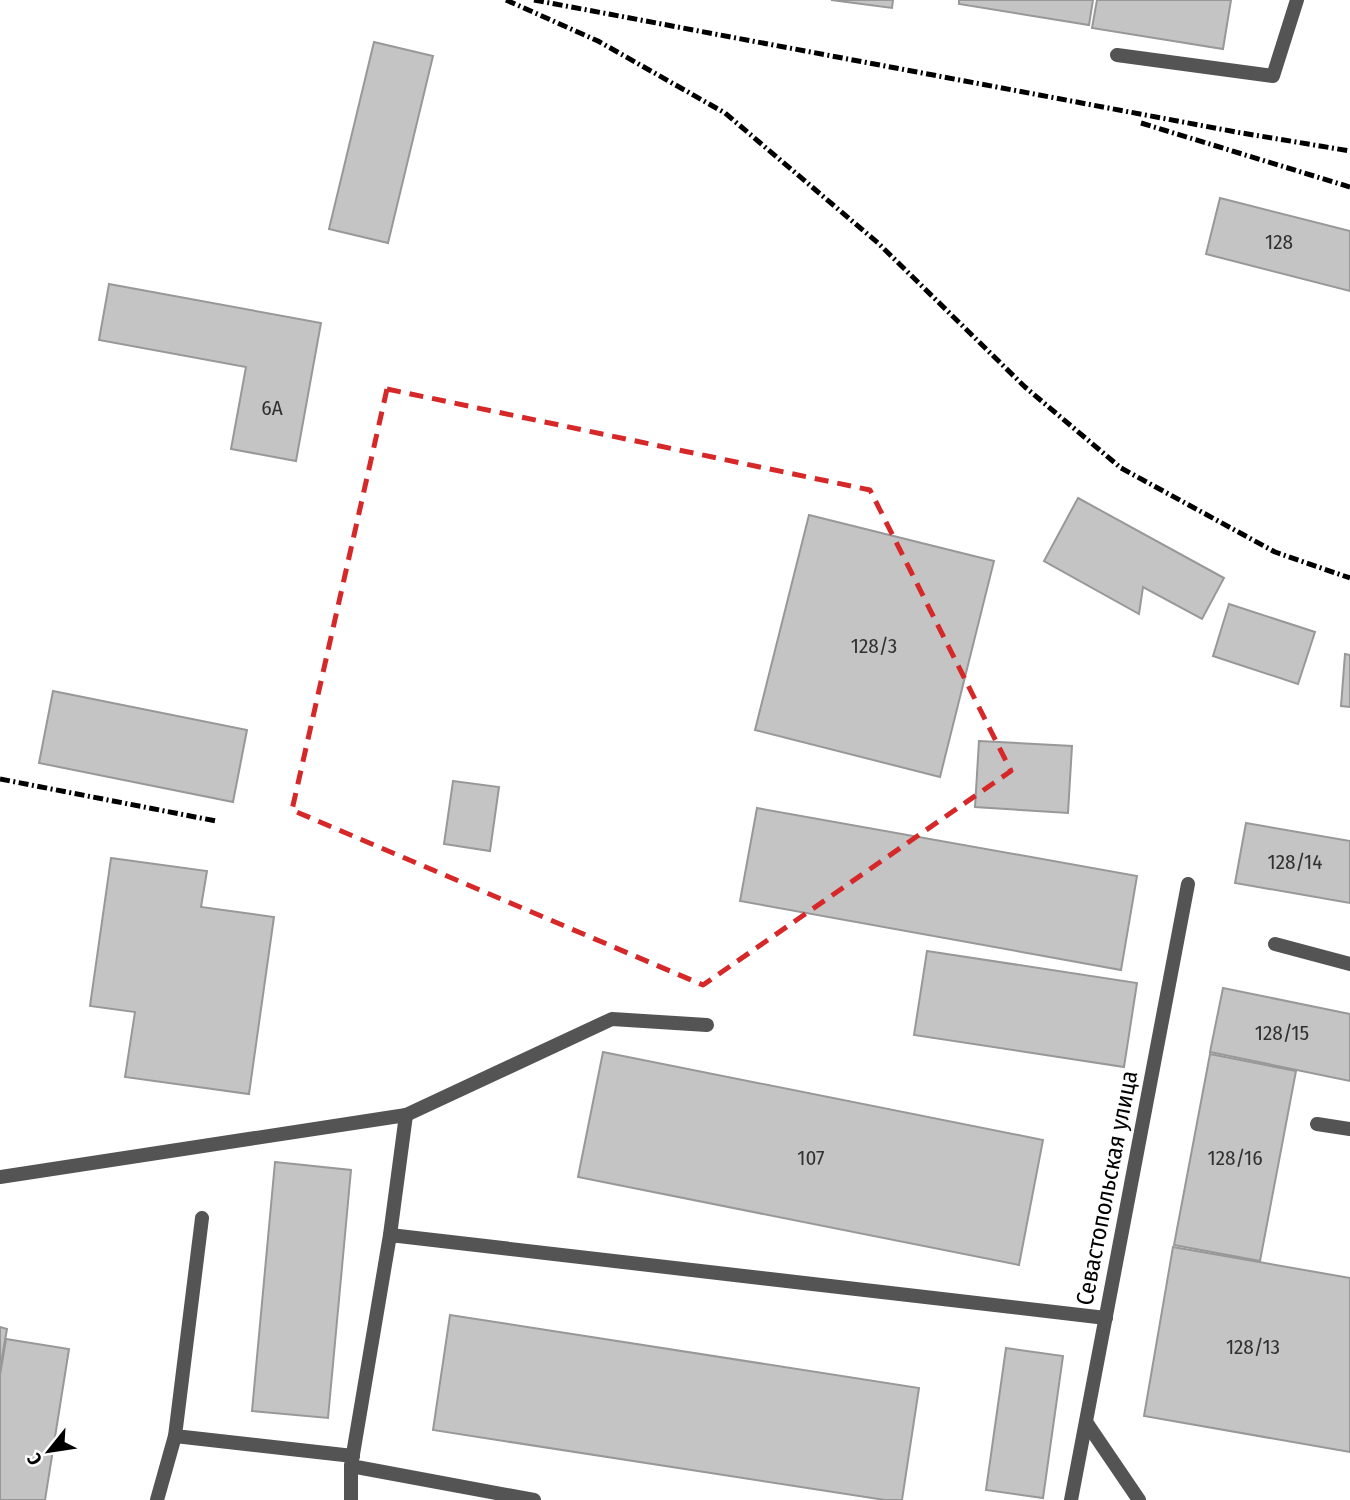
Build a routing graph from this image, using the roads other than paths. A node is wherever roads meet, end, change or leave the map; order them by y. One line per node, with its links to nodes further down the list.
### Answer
1 (1297, 0): 2 (street)
2 (1117, 55)
3 (1188, 884): 13 (street, Севастопольская улица)
4 (1275, 944): 5 (street)
5 (1350, 964)
6 (707, 1025): 7 (street)
7 (406, 1115): 10 (street); 12 (street)
8 (1317, 1124): 9 (street)
9 (1350, 1129)
10 (0, 1177)
11 (202, 1218): 15 (street)
12 (390, 1235): 13 (street); 16 (street)
13 (1106, 1318): 14 (street, Севастопольская улица)
14 (1086, 1422): 20 (street, Севастопольская улица); 21 (street)
15 (175, 1436): 16 (street); 17 (street)
16 (352, 1461): 18 (street); 19 (street)
17 (157, 1500)
18 (351, 1500)
19 (534, 1500)
20 (1071, 1500)
21 (1139, 1500)

